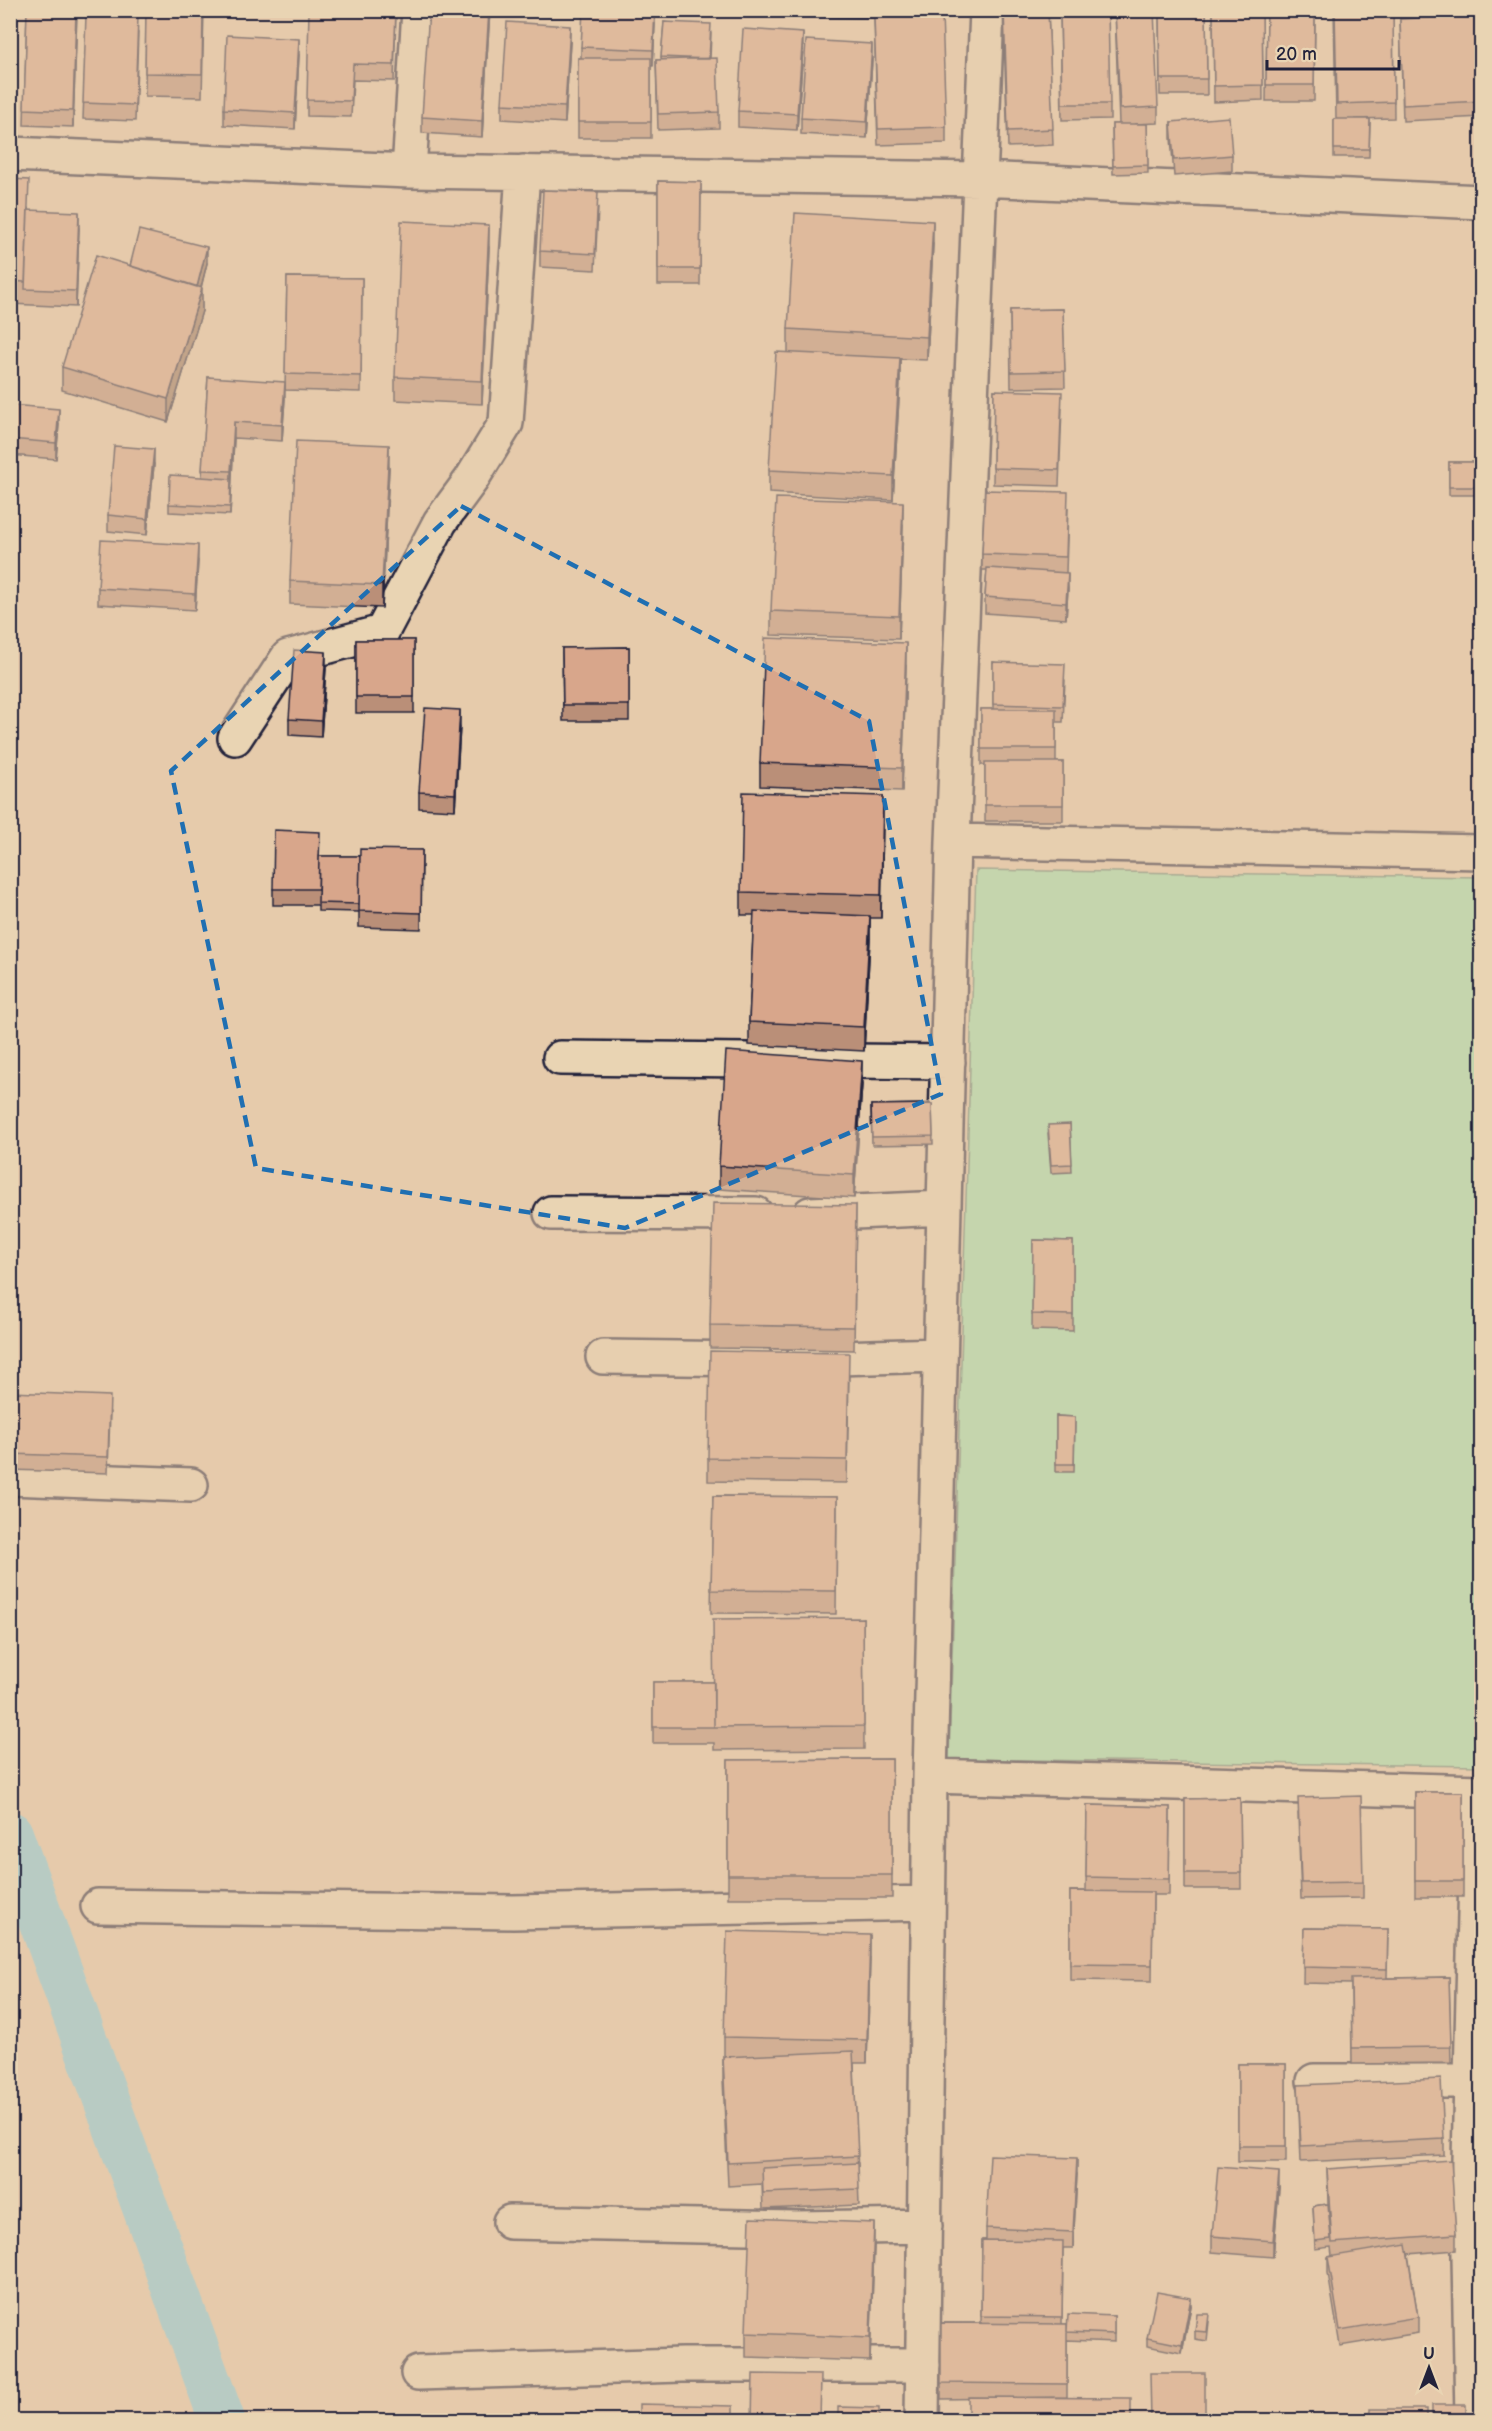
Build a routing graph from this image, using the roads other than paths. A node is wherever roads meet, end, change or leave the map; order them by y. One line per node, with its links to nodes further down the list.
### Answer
1 (419, 10): 4 (street)
2 (987, 10): 6 (street)
3 (10, 154): 4 (street)
4 (409, 171): 5 (street)
5 (523, 172): 6 (street); 8 (street)
6 (979, 179): 7 (street); 9 (street)
7 (1482, 202)
8 (235, 738)
9 (953, 841): 10 (street); 12 (street)
10 (1482, 852)
11 (560, 1058): 12 (street)
12 (948, 1062): 13 (street)
13 (944, 1208): 14 (street); 15 (street)
14 (551, 1213)
15 (940, 1355): 16 (street); 19 (street)
16 (603, 1357)
17 (10, 1478): 18 (street)
18 (191, 1485)
19 (930, 1776): 20 (street); 21 (street)
20 (1480, 1792): 24 (street)
21 (928, 1903): 22 (street); 26 (street)
22 (98, 1906)
23 (1314, 2081): 24 (street)
24 (1472, 2081): 30 (street)
25 (510, 2222): 26 (street)
26 (924, 2226): 27 (street)
27 (923, 2366): 28 (street); 29 (street)
28 (418, 2373)
29 (922, 2421)
30 (1472, 2421)

